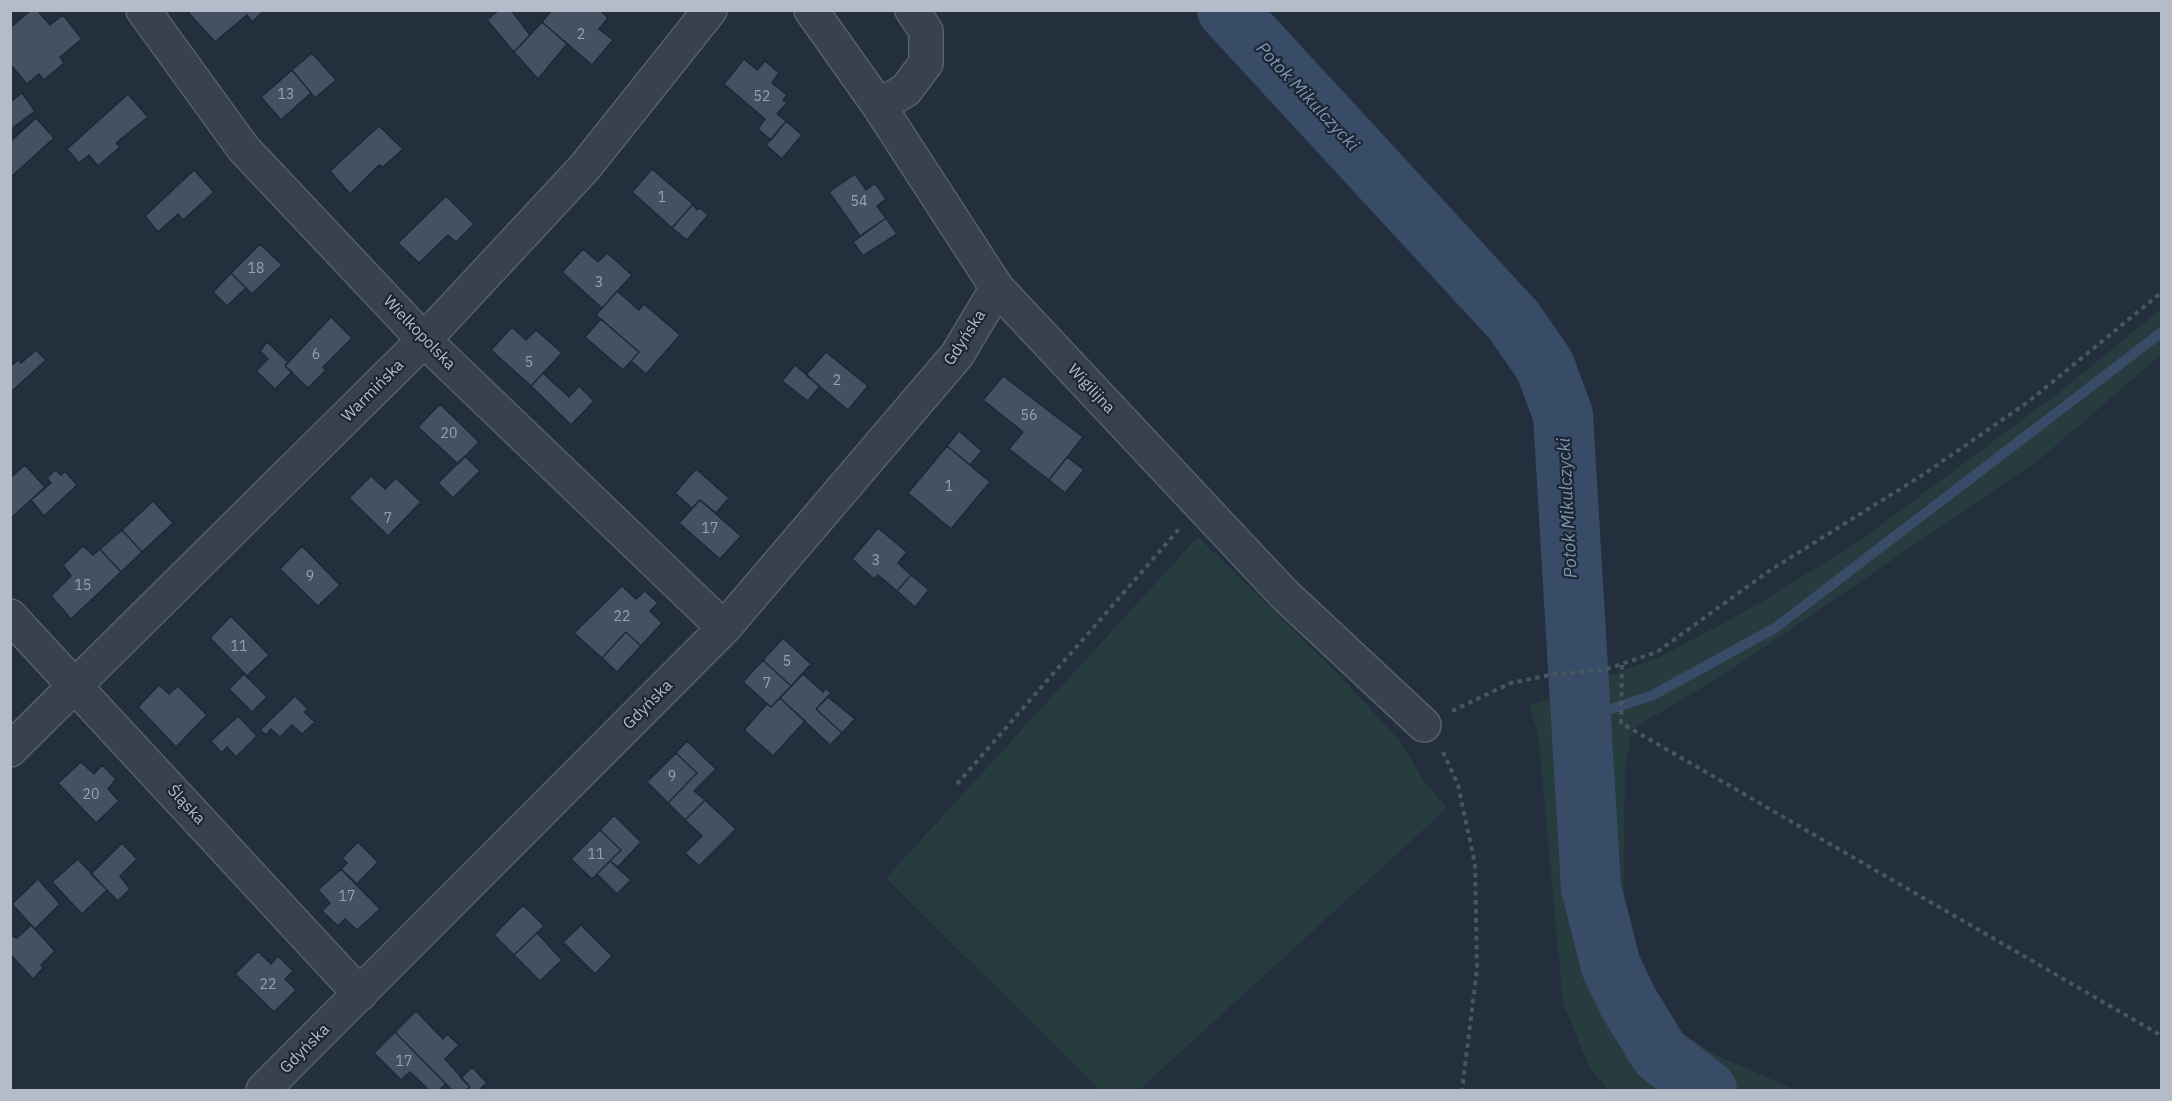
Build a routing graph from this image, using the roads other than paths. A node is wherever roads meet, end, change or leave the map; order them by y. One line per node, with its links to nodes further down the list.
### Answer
1 (143, 10): 7 (street, Wielkopolska)
2 (710, 10): 7 (street, Warmińska)
3 (811, 10): 5 (street, Wigilijna)
4 (912, 10): 5 (street)
5 (879, 106): 6 (street, Wigilijna)
6 (997, 288): 9 (street, Gdyńska); 11 (street, Wigilijna)
7 (424, 340): 9 (street, Wielkopolska); 10 (street, Warmińska)
8 (10, 616): 10 (street, Śląska)
9 (724, 628): 13 (street, Gdyńska)
10 (77, 686): 12 (street, Warmińska); 13 (street, Śląska)
11 (1424, 725)
12 (10, 750)
13 (360, 994): 14 (street, Gdyńska)
14 (262, 1090)

